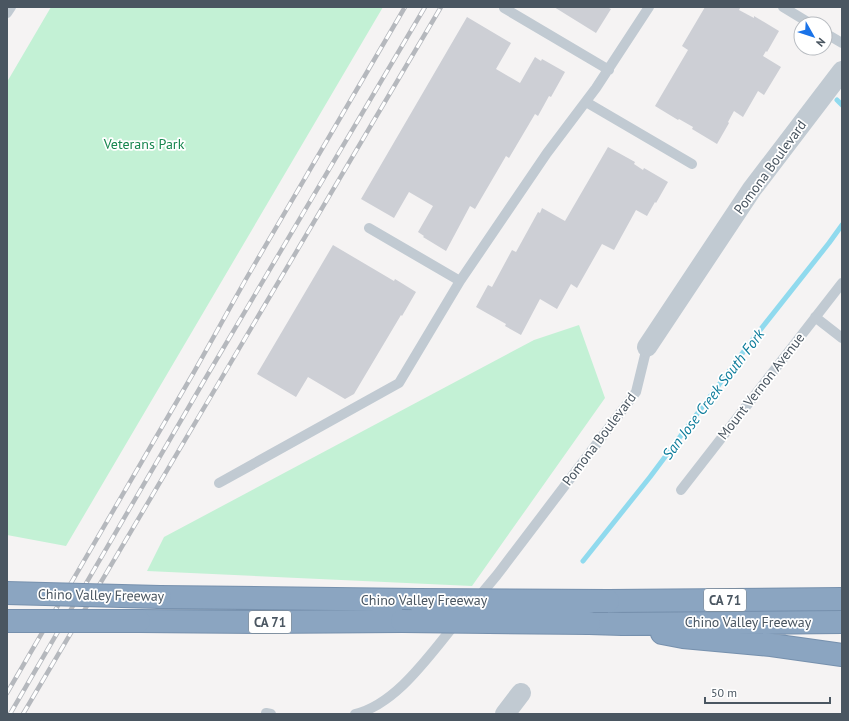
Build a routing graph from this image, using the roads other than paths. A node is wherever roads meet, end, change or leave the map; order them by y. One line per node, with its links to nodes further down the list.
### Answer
1 (11, 7): 5 (lane)
2 (649, 7): 9 (lane)
3 (783, 7): 6 (lane)
4 (504, 8): 9 (lane)
5 (7, 14)
6 (798, 16)
7 (833, 38): 8 (lane)
8 (842, 43)
9 (609, 70): 11 (lane)
10 (842, 71): 18 (street, Pomona Boulevard)
11 (586, 102): 12 (lane); 14 (lane)
12 (692, 164)
13 (369, 228): 14 (lane)
14 (460, 282): 19 (lane)
15 (842, 282): 16 (lane, Mount Vernon Avenue)
16 (815, 317): 17 (lane); 20 (lane, Mount Vernon Avenue)
17 (842, 338)
18 (647, 347): 28 (lane, Pomona Boulevard)
19 (219, 483)
20 (681, 490)
21 (7, 593): 22 (highway, Chino Valley Freeway / CA 71, bridge)
22 (842, 599)
23 (7, 621): 25 (highway, Chino Valley Freeway / CA 71, bridge)
24 (842, 622): 25 (highway, Chino Valley Freeway / CA 71)
25 (622, 624): 26 (highway)
26 (842, 655)
27 (521, 693): 29 (street)
28 (355, 714)
29 (506, 714)

